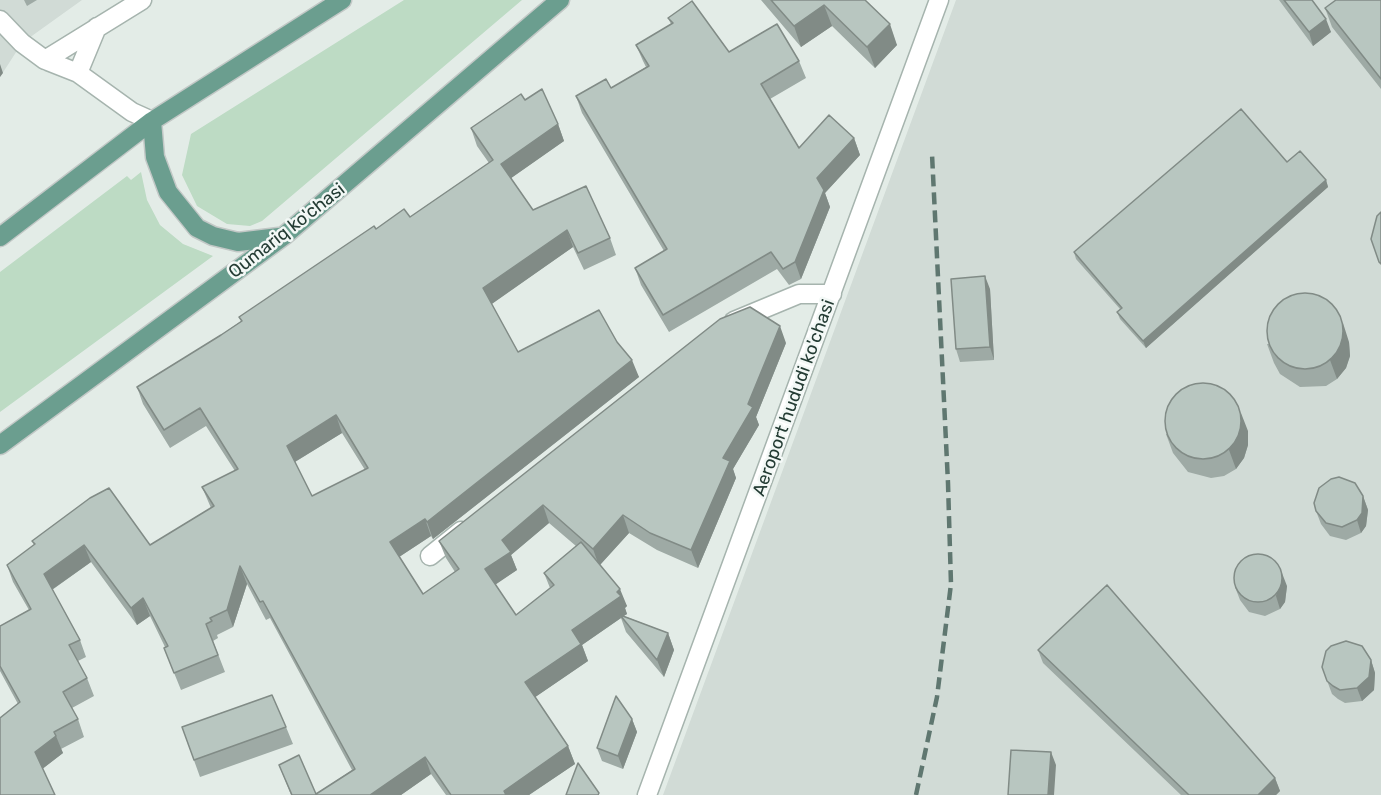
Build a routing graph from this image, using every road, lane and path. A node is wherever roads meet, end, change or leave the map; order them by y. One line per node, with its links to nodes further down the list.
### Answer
1 (142, 0): 6 (street)
2 (342, 0): 9 (main road)
3 (560, 0): 10 (main road, Qumariq ko'chasi)
4 (939, 0): 12 (street, Aeroport hududi ko'chasi)
5 (0, 20): 7 (street)
6 (97, 27): 7 (street); 8 (street)
7 (45, 60): 8 (street)
8 (78, 74): 9 (street)
9 (152, 121): 10 (main road); 11 (main road)
10 (285, 236): 14 (main road, Qumariq ko'chasi)
11 (0, 237)
12 (832, 294): 13 (street); 17 (street, Aeroport hududi ko'chasi)
13 (721, 327)
14 (0, 445)
15 (477, 519): 16 (street)
16 (430, 556)
17 (647, 795)

